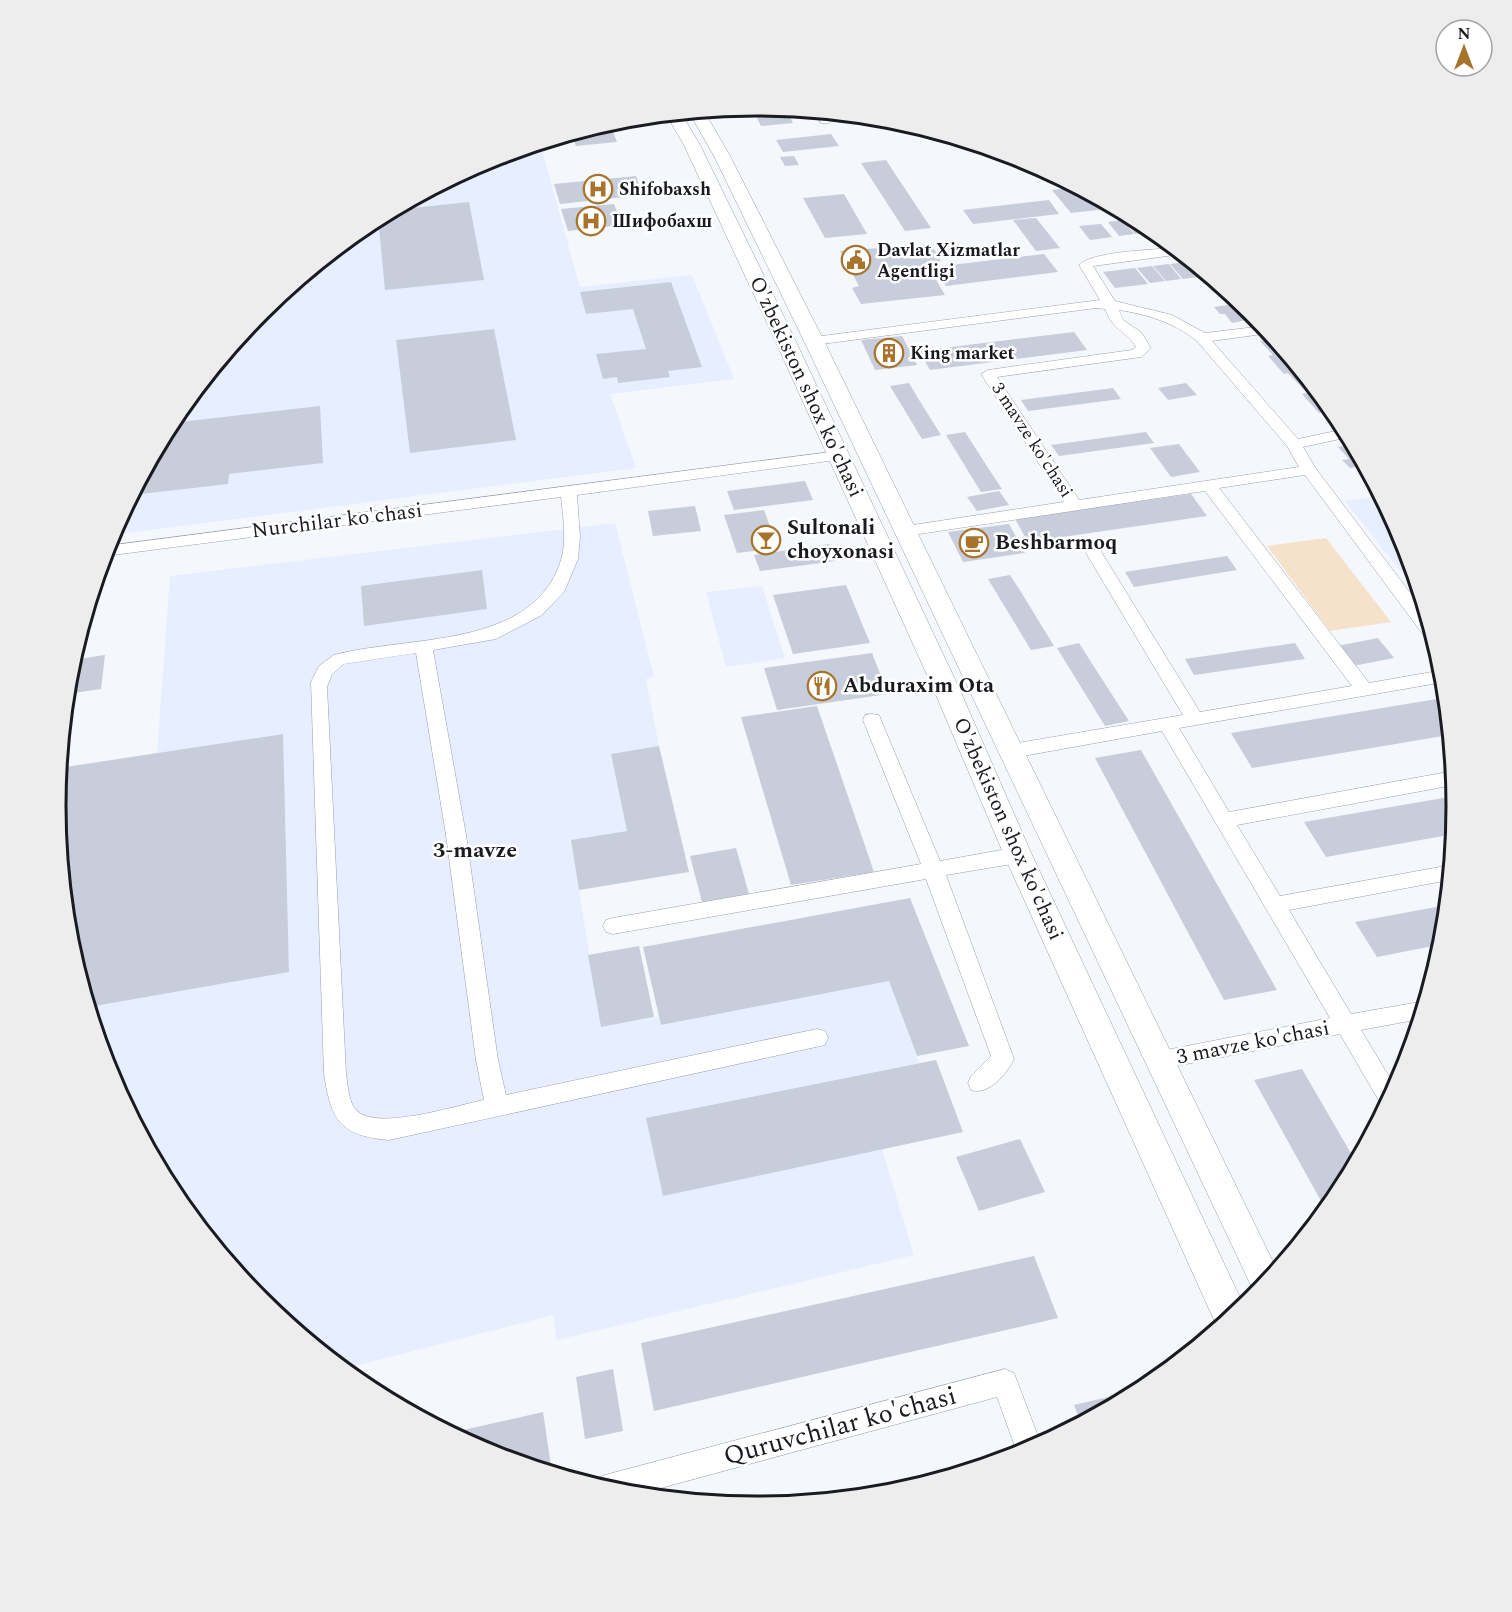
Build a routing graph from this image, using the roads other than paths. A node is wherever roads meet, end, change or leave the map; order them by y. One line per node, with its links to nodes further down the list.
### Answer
1 (700, 118): 7 (main road, O'zbekiston shox ko'chasi)
2 (678, 121): 10 (main road, O'zbekiston shox ko'chasi)
3 (1166, 252): 4 (street, 3 mavze ko'chasi)
4 (1110, 305): 6 (street); 7 (street); 14 (street, 3 mavze ko'chasi)
5 (1256, 331): 6 (street)
6 (1202, 338): 9 (street)
7 (814, 341): 15 (main road, O'zbekiston shox ko'chasi)
8 (1338, 435): 9 (street)
9 (1293, 444): 11 (street)
10 (838, 456): 13 (street, Nurchilar ko'chasi); 28 (main road, O'zbekiston shox ko'chasi)
11 (1309, 470): 12 (street, 3 mavze ko'chasi); 18 (street)
12 (1208, 484): 14 (street, 3 mavze ko'chasi); 21 (street)
13 (569, 490): 16 (street, Nurchilar ko'chasi); 19 (street)
14 (1074, 505): 15 (street, 3 mavze ko'chasi)
15 (906, 531): 25 (main road, O'zbekiston shox ko'chasi)
16 (116, 550)
17 (1094, 553): 22 (street)
18 (1419, 617)
19 (424, 646): 39 (street); 39 (street)
20 (1435, 681): 21 (street)
21 (1364, 689): 22 (street)
22 (1194, 719): 24 (street)
23 (872, 720): 29 (street)
24 (1167, 724): 25 (street); 27 (street, 3 mavze ko'chasi)
25 (1012, 752): 36 (main road, O'zbekiston shox ko'chasi)
26 (1445, 780): 27 (street)
27 (1223, 820): 31 (street, 3 mavze ko'chasi)
28 (1018, 855): 29 (street); 41 (main road, O'zbekiston shox ko'chasi)
29 (933, 869): 32 (street); 37 (street)
30 (1443, 873): 31 (street)
31 (1274, 905): 34 (street, 3 mavze ko'chasi)
32 (613, 926)
33 (1414, 1011): 34 (street, 3 mavze ko'chasi)
34 (1345, 1025): 36 (street, 3 mavze ko'chasi); 38 (street, 3 mavze ko'chasi)
35 (817, 1038): 39 (street)
36 (1161, 1060): 40 (main road, O'zbekiston shox ko'chasi)
37 (979, 1083)
38 (1384, 1090)
39 (497, 1106)
40 (1262, 1275)
41 (1227, 1310)
42 (1026, 1441): 43 (street, Quruvchilar ko'chasi)
43 (625, 1484)

